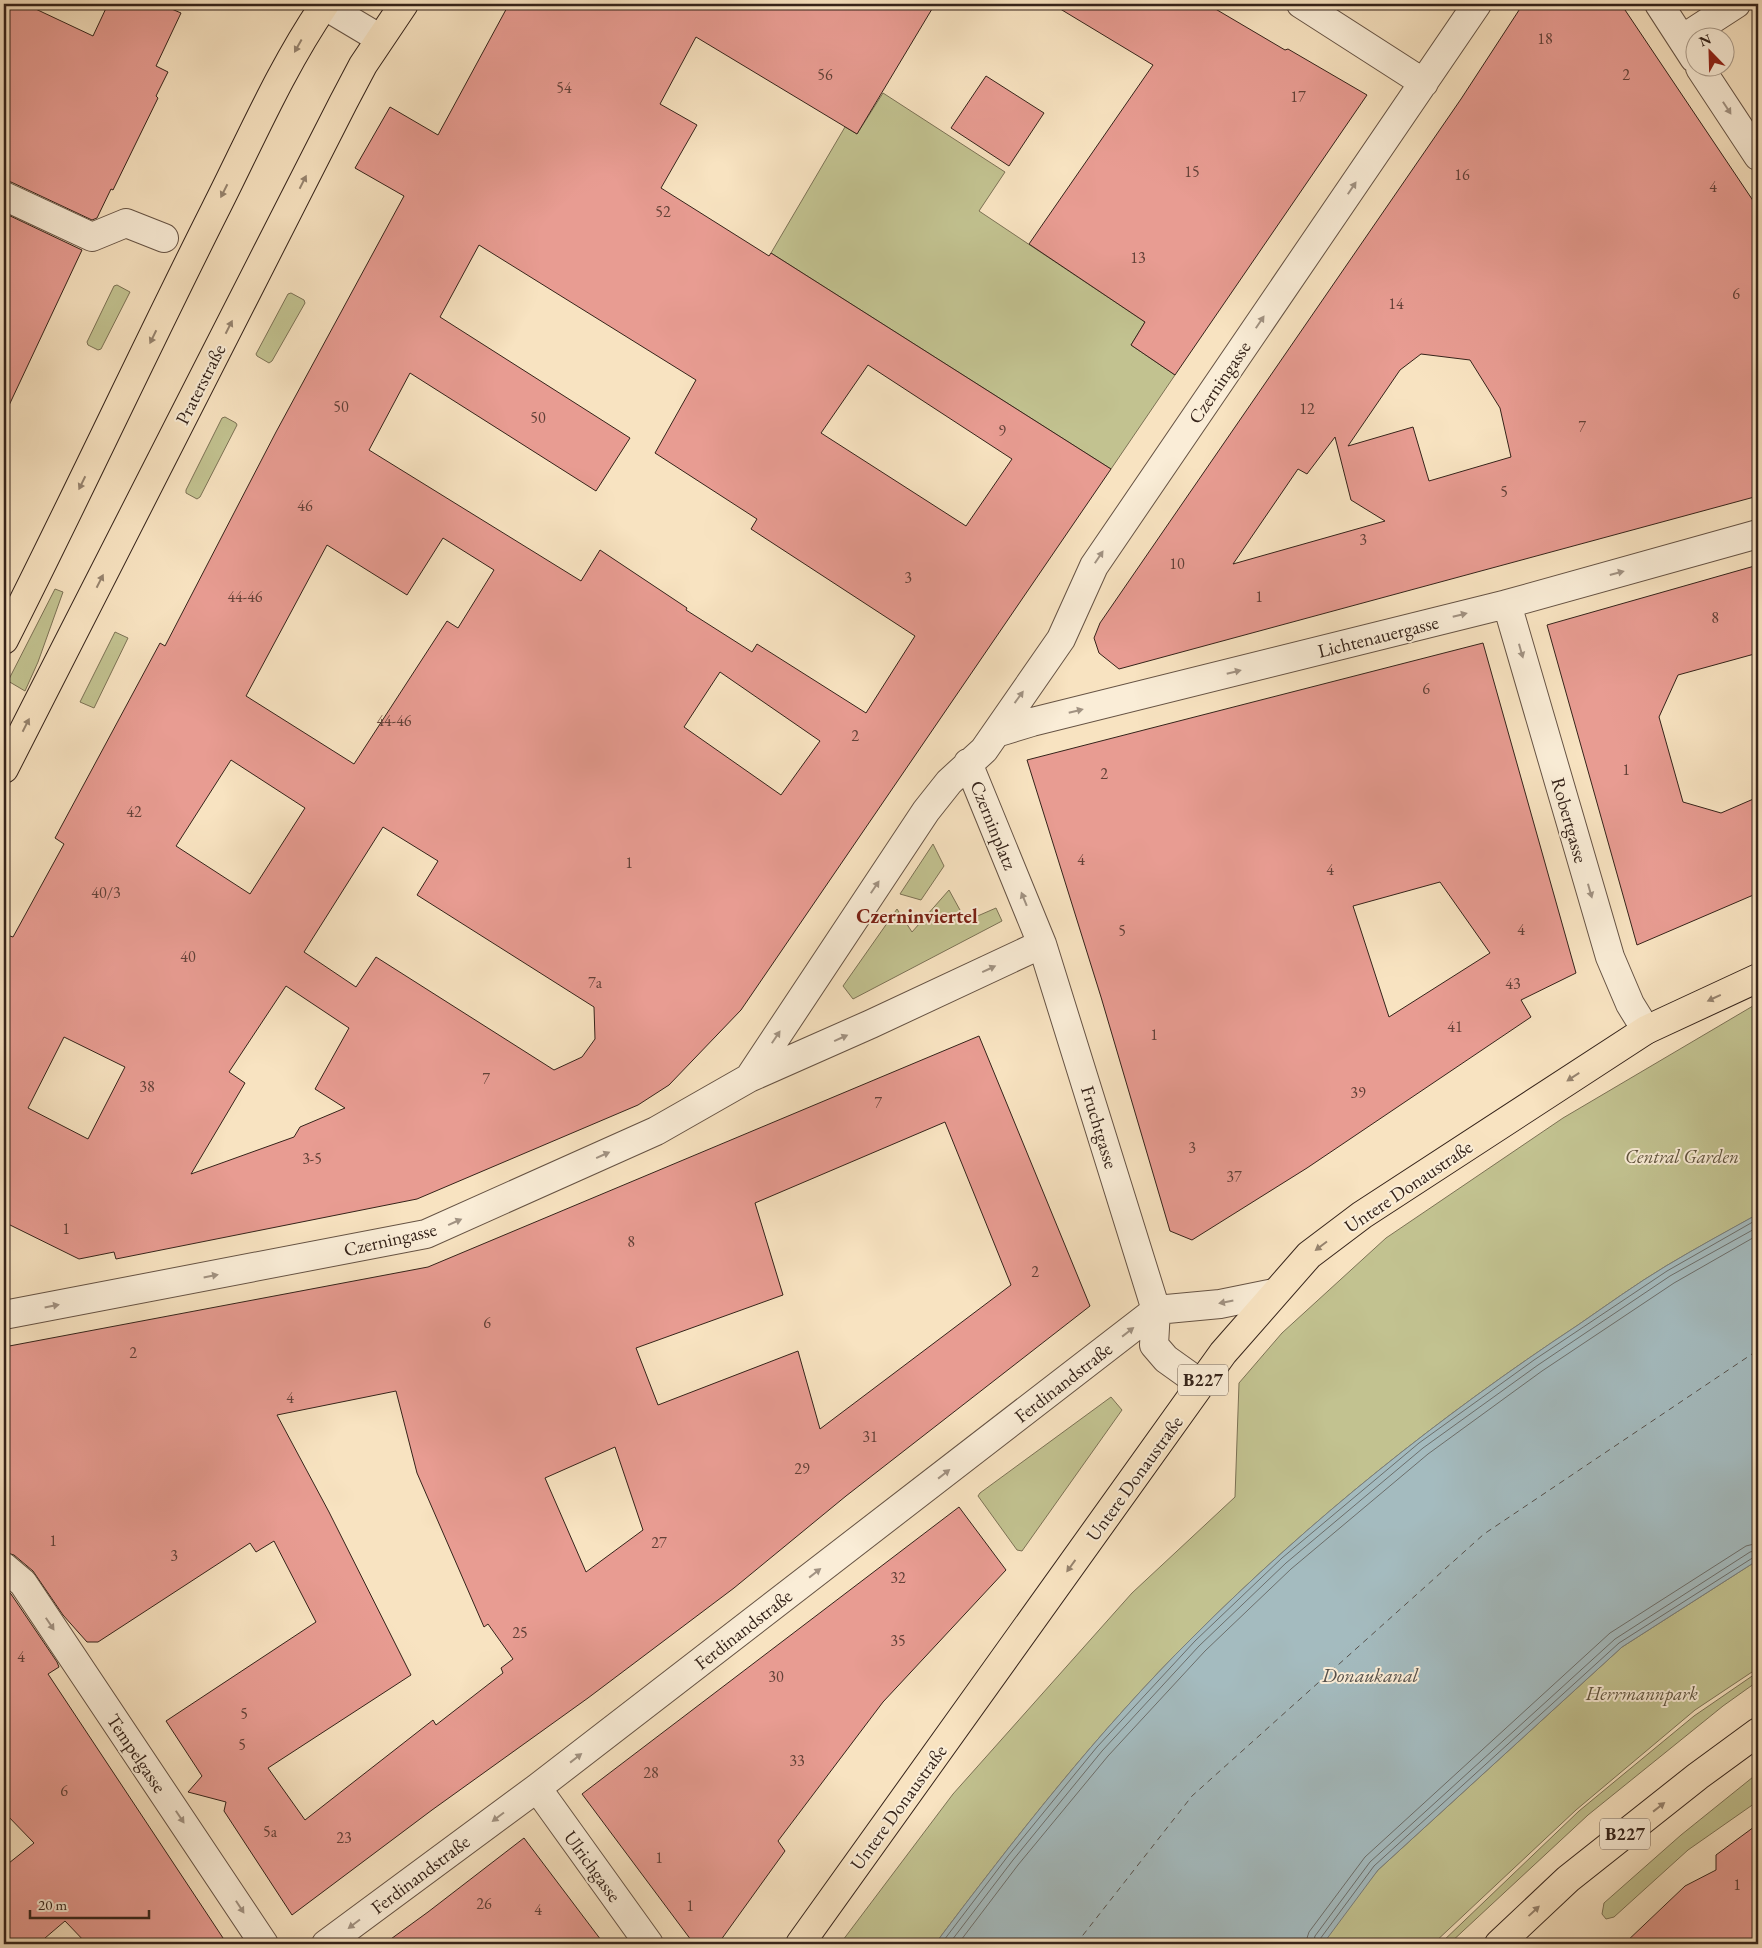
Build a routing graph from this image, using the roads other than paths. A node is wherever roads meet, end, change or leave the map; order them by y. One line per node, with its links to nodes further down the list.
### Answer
1 (324, 4): 8 (street); 17 (main road, one-way to 17)
2 (404, 4): 8 (main road, Praterstraße)
3 (1301, 4): 11 (street)
4 (1477, 4): 11 (street, Czerningasse)
5 (1659, 4): 9 (street)
6 (1736, 4): 7 (street)
7 (1710, 28)
8 (379, 38): 20 (main road, Praterstraße, one-way to 8)
9 (1684, 42)
10 (1707, 78): 12 (street, one-way to 12)
11 (1424, 83): 18 (street, Czerningasse, one-way to 11)
12 (1758, 156)
13 (4, 196): 14 (street)
14 (164, 238)
15 (1758, 534): 16 (street, Lichtenauergasse, one-way to 15)
16 (1507, 604): 18 (street, Lichtenauergasse, one-way to 16); 23 (street, Robertgasse, one-way to 23)
17 (4, 640)
18 (996, 733): 19 (street, Czerningasse)
19 (968, 763): 21 (street, Czerninplatz, one-way to 19); 24 (street, Czerninplatz, one-way to 19)
20 (4, 769)
21 (1042, 944): 24 (street, one-way to 21); 26 (street, Fruchtgasse)
22 (1758, 978): 23 (main road, Untere Donaustraße / B227, one-way to 23)
23 (1646, 1030): 25 (main road, Untere Donaustraße / B227, one-way to 25)
24 (749, 1078): 27 (street, Czerningasse, one-way to 24)
25 (1274, 1293): 26 (street, one-way to 26); 28 (main road, Untere Donaustraße / B227)
26 (1156, 1310): 28 (street, Fruchtgasse); 31 (street, Ferdinandstraße, one-way to 26)
27 (4, 1315)
28 (1201, 1384): 35 (main road, Untere Donaustraße / B227, one-way to 35)
29 (4, 1567): 32 (street, Tempelgasse, one-way to 32)
30 (1758, 1732): 36 (main road, B227, one-way to 30)
31 (537, 1788): 33 (street, Ferdinandstraße, one-way to 33); 34 (street, Ulrichgasse)
32 (264, 1944)
33 (326, 1944)
34 (649, 1944)
35 (800, 1944)
36 (1498, 1944)

